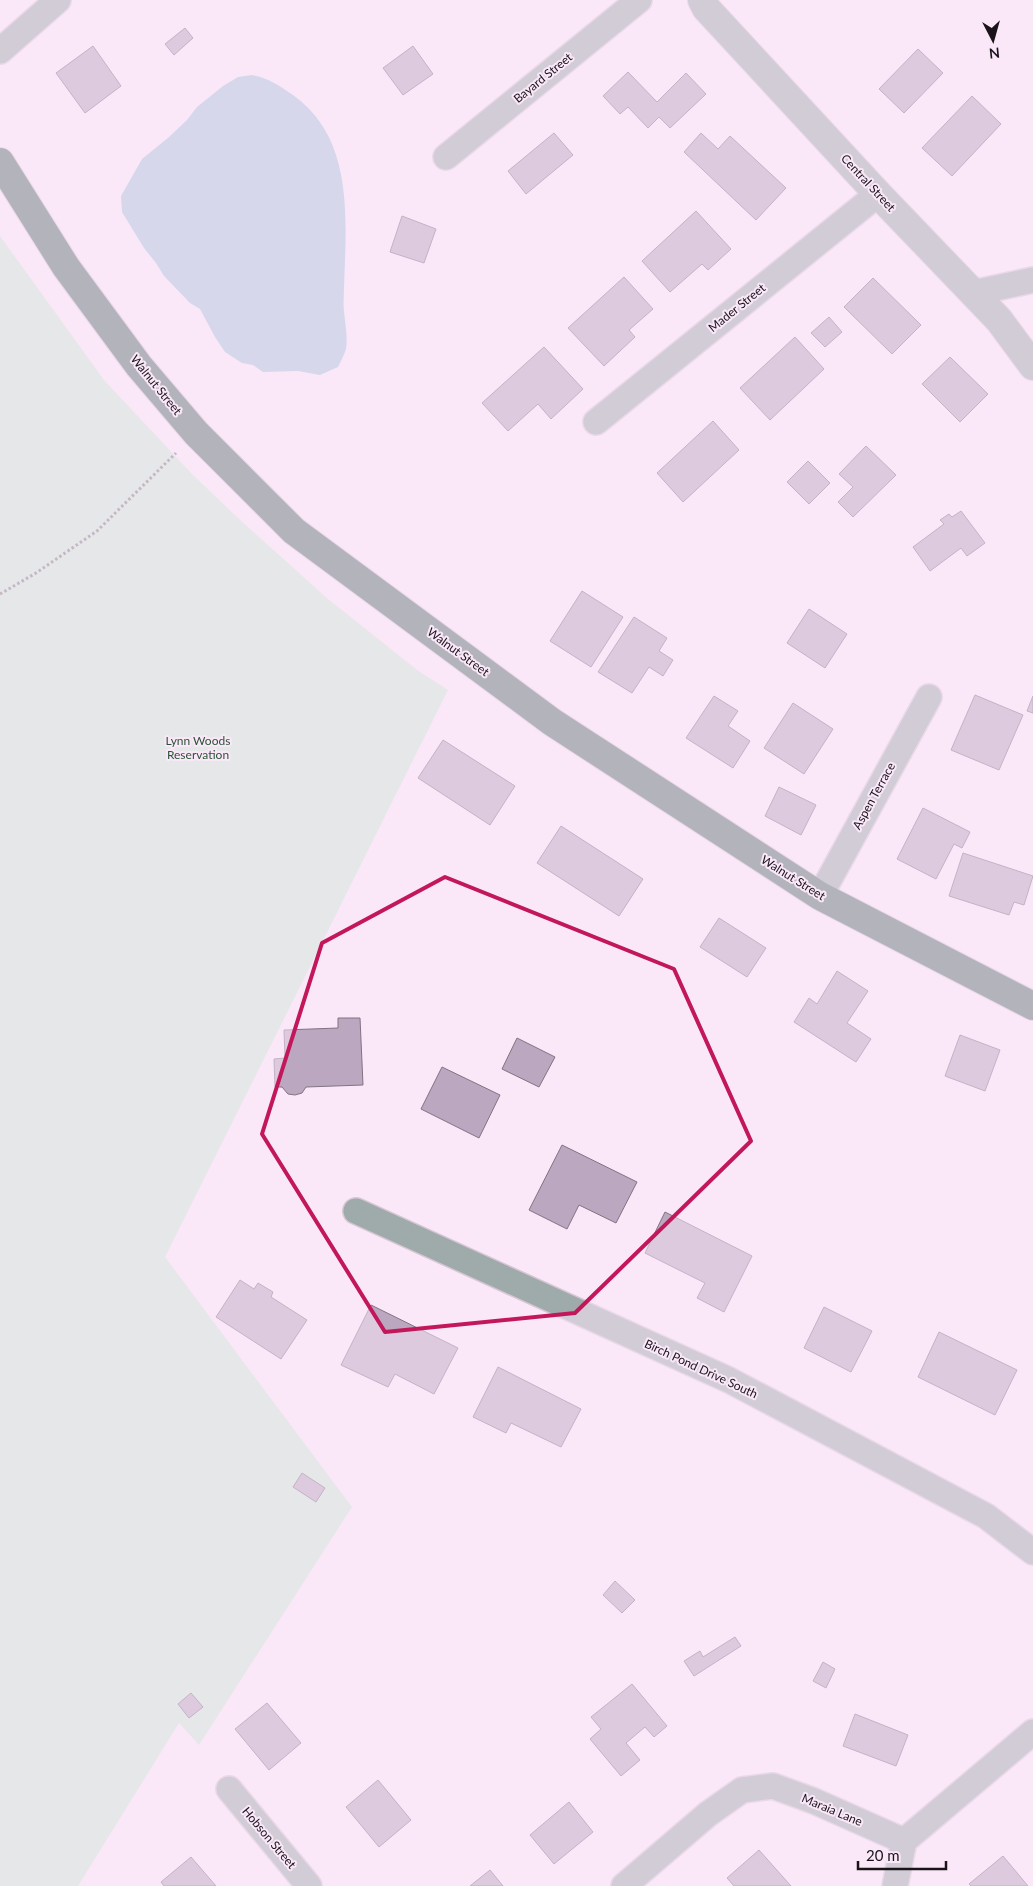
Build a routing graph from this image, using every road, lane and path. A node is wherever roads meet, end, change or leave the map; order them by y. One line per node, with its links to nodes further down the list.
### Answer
1 (58, 0): 4 (street)
2 (639, 0): 5 (street, Bayard Street)
3 (702, 0): 7 (street, Central Street)
4 (0, 51)
5 (446, 157)
6 (0, 162): 12 (main road, Walnut Street)
7 (878, 194): 9 (street, Central Street); 11 (street, Mader Street)
8 (1033, 280): 9 (street)
9 (973, 293): 10 (street, Central Street)
10 (1033, 366)
11 (596, 422)
12 (196, 433): 13 (path); 15 (main road, Walnut Street)
13 (0, 594)
14 (929, 697): 15 (street, Aspen Terrace)
15 (820, 896): 16 (main road, Walnut Street)
16 (1033, 1006)
17 (356, 1211): 18 (street, Birch Pond Drive South)
18 (1033, 1552)
19 (1033, 1732): 21 (street)
20 (229, 1789): 22 (street, Hobson Street)
21 (904, 1841): 23 (street, Maraia Lane); 24 (street)
22 (308, 1886)
23 (624, 1886)
24 (895, 1886)

